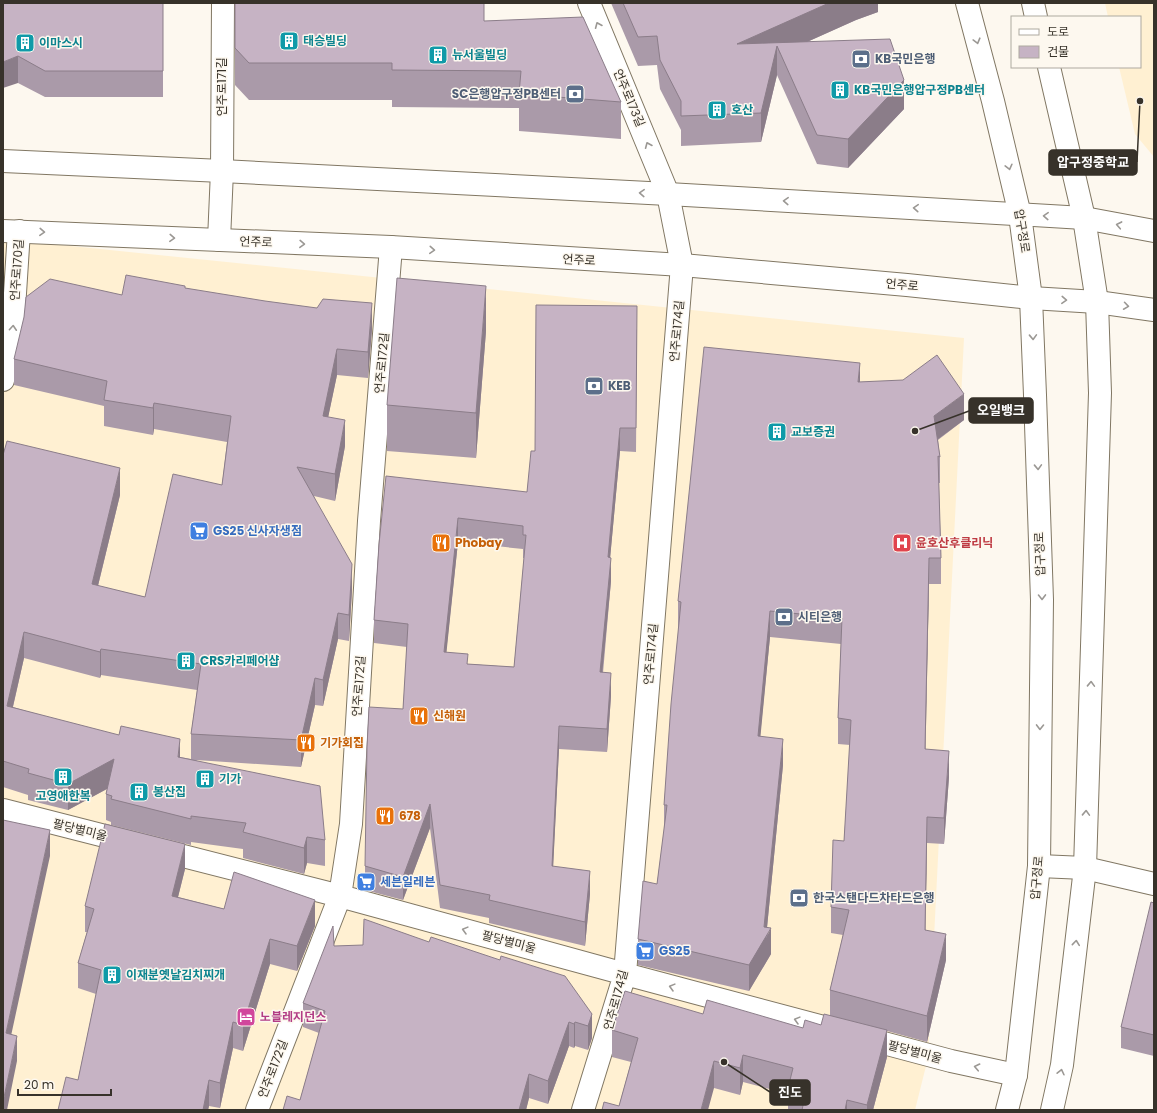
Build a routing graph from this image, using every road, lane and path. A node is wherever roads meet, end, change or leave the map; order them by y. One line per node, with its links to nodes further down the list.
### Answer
1 (223, 3): 8 (main road, 언주로171길)
2 (589, 3): 9 (main road, 언주로173길, one-way to 2)
3 (967, 3): 10 (main road, 압구정로, one-way to 10)
4 (1033, 3): 5 (main road)
5 (1036, 16)
6 (1049, 68): 11 (main road)
7 (3, 161): 8 (main road)
8 (222, 171): 9 (main road, one-way to 8); 14 (main road, 언주로171길)
9 (668, 194): 10 (main road, one-way to 9); 16 (main road, 언주로174길)
10 (1020, 215): 11 (main road, one-way to 10); 17 (main road, 압구정로)
11 (1084, 218): 13 (main road, one-way to 11); 18 (main road)
12 (11, 231): 14 (main road, 언주로, one-way to 14); 20 (main road, 언주로170길, one-way to 12)
13 (1154, 231)
14 (219, 240): 15 (main road, 언주로, one-way to 15)
15 (391, 248): 16 (main road, 언주로, one-way to 16); 25 (main road, 언주로172길)
16 (682, 265): 17 (main road, 언주로); 26 (main road, 언주로174길)
17 (1031, 298): 18 (main road, 언주로, one-way to 18); 22 (main road, 압구정로, one-way to 22)
18 (1097, 302): 19 (main road, 언주로, one-way to 19); 23 (main road, one-way to 18)
19 (1154, 310)
20 (3, 380)
21 (3, 810): 25 (main road, 팔당별미울)
22 (1039, 866): 23 (main road); 27 (main road, 압구정로)
23 (1085, 868): 24 (main road); 31 (main road, one-way to 23)
24 (1154, 884)
25 (340, 896): 26 (main road, 팔당별미울, one-way to 25); 28 (main road, 언주로172길)
26 (625, 974): 27 (main road, 팔당별미울, one-way to 26); 29 (main road, 언주로174길)
27 (1016, 1075): 30 (main road, 압구정로)
28 (257, 1110)
29 (583, 1110)
30 (1007, 1110)
31 (1052, 1110)

